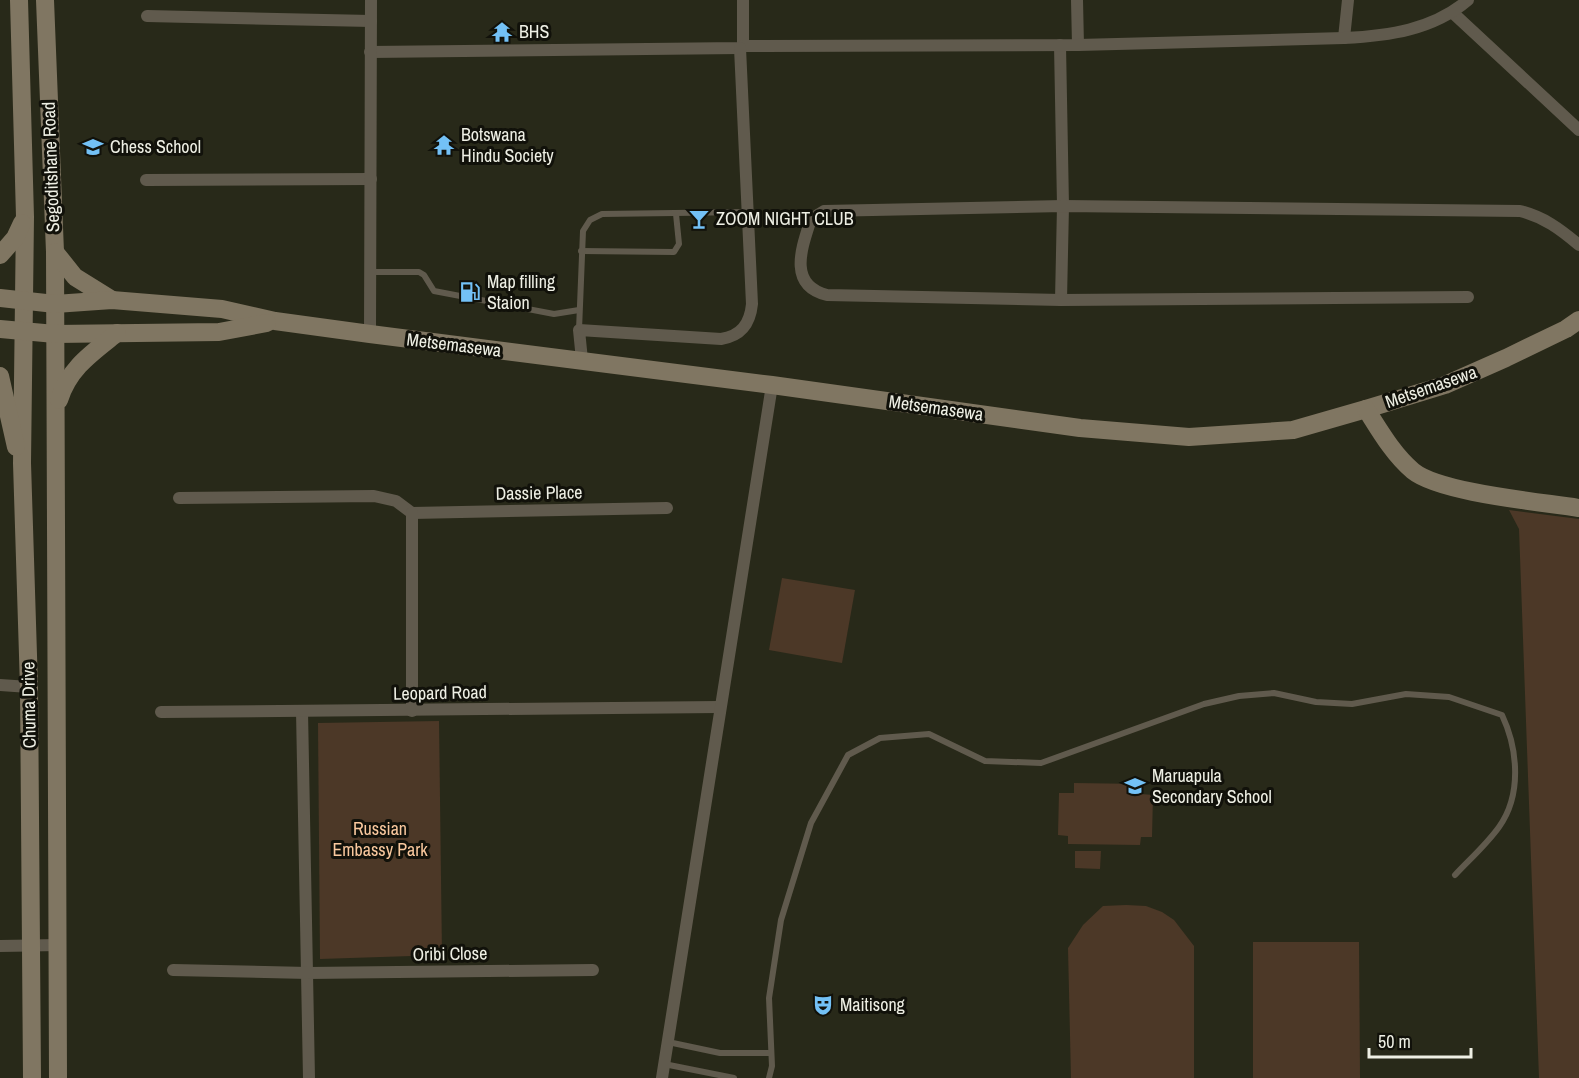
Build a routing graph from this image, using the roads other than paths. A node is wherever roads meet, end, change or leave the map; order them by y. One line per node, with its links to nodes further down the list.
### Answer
1 (19, 0): 22 (main road, Segoditshane Road)
2 (45, 0): 25 (main road, Segoditshane Road)
3 (371, 0): 10 (street)
4 (742, 0): 14 (street)
5 (1077, 0): 13 (street)
6 (1348, 0): 11 (street)
7 (1468, 0): 8 (street)
8 (1453, 13): 11 (street); 16 (street)
9 (147, 16): 10 (street)
10 (371, 21): 15 (street)
11 (1344, 38): 13 (street)
12 (1060, 45): 13 (street); 14 (street); 19 (street)
13 (1078, 45)
14 (741, 47): 15 (street); 20 (street)
15 (370, 52): 17 (street)
16 (1579, 130)
17 (371, 178): 18 (street); 27 (street)
18 (146, 180)
19 (1063, 206): 23 (street); 31 (street); 31 (street)
20 (747, 212): 21 (lane); 38 (street)
21 (675, 214): 24 (lane); 24 (lane)
22 (25, 217): 26 (main road); 32 (main road, Segoditshane Road)
23 (1579, 245)
24 (581, 251): 34 (lane)
25 (55, 252): 30 (main road); 33 (main road, Segoditshane Road)
26 (0, 255)
27 (372, 272): 34 (lane); 42 (street)
28 (1468, 297): 31 (street)
29 (0, 298): 32 (main road, Metsemasewa)
30 (111, 300): 33 (main road, Metsemasewa); 36 (main road, Metsemasewa)
31 (1061, 300)
32 (25, 302): 33 (main road, Metsemasewa); 39 (main road, Segoditshane Road)
33 (55, 304): 41 (main road, Segoditshane Road)
34 (579, 310): 38 (lane)
35 (1579, 320): 46 (main road, Metsemasewa)
36 (275, 321): 40 (main road, Metsemasewa); 42 (main road, Metsemasewa)
37 (0, 329): 39 (main road, Metsemasewa)
38 (579, 330): 43 (street)
39 (24, 333): 41 (main road, Metsemasewa); 48 (main road, Chuma Drive)
40 (117, 333): 41 (main road, Metsemasewa); 47 (main road)
41 (55, 334): 47 (main road, Chuma Drive)
42 (370, 334): 43 (main road, Metsemasewa)
43 (582, 360): 45 (main road, Metsemasewa)
44 (0, 376): 48 (main road)
45 (772, 385): 46 (main road, Metsemasewa); 55 (street)
46 (1366, 409): 51 (main road)
47 (54, 416): 60 (main road, Chuma Drive)
48 (22, 463): 54 (main road, Chuma Drive)
49 (179, 498): 52 (street)
50 (667, 508): 52 (street, Dassie Place)
51 (1579, 508)
52 (412, 513): 57 (street)
53 (0, 685): 54 (street)
54 (29, 687): 62 (main road, Chuma Drive)
55 (719, 707): 57 (street, Leopard Road); 66 (street)
56 (302, 711): 57 (street, Leopard Road); 58 (street, Leopard Road); 65 (street)
57 (412, 711)
58 (160, 712)
59 (1455, 875): 67 (lane)
60 (59, 945): 62 (street); 70 (main road, Chuma Drive)
61 (0, 946): 62 (street)
62 (32, 946): 69 (main road, Chuma Drive)
63 (173, 970): 65 (street, Oribi Close)
64 (593, 970): 65 (street, Oribi Close)
65 (308, 973): 71 (street)
66 (668, 1042): 67 (lane); 68 (street)
67 (771, 1053): 74 (lane)
68 (664, 1064): 72 (street); 73 (lane)
69 (32, 1078)
70 (58, 1078)
71 (309, 1078)
72 (662, 1078)
73 (734, 1078)
74 (768, 1078)

